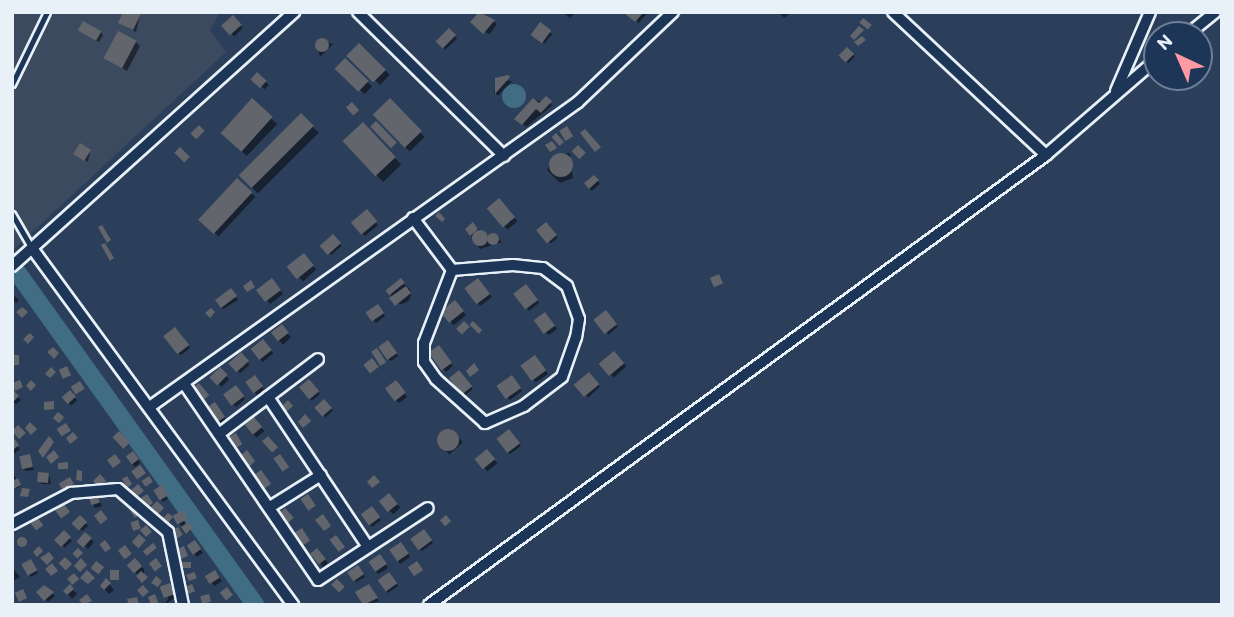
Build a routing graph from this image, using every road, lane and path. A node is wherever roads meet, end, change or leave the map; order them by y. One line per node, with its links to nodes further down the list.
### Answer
1 (47, 12): 8 (lane)
2 (293, 12): 14 (street)
3 (358, 12): 11 (street)
4 (673, 12): 11 (street)
5 (893, 12): 10 (street)
6 (1150, 12): 9 (street)
7 (1143, 70): 9 (street)
8 (12, 84)
9 (1115, 93): 10 (street)
10 (1046, 155): 29 (street)
11 (504, 156): 13 (street)
12 (12, 214): 14 (lane)
13 (413, 218): 16 (street); 18 (street)
14 (34, 251): 15 (street); 20 (street)
15 (12, 267)
16 (452, 271): 16 (street)
17 (318, 359): 19 (street)
18 (185, 385): 20 (street); 21 (street)
19 (268, 397): 21 (street); 22 (street)
20 (151, 406): 28 (street)
21 (219, 434): 23 (street)
22 (321, 475): 23 (street); 26 (street)
23 (270, 507): 26 (street)
24 (428, 508): 26 (street)
25 (12, 524): 27 (street)
26 (368, 547)
27 (183, 605)
28 (293, 605)
29 (429, 605)

